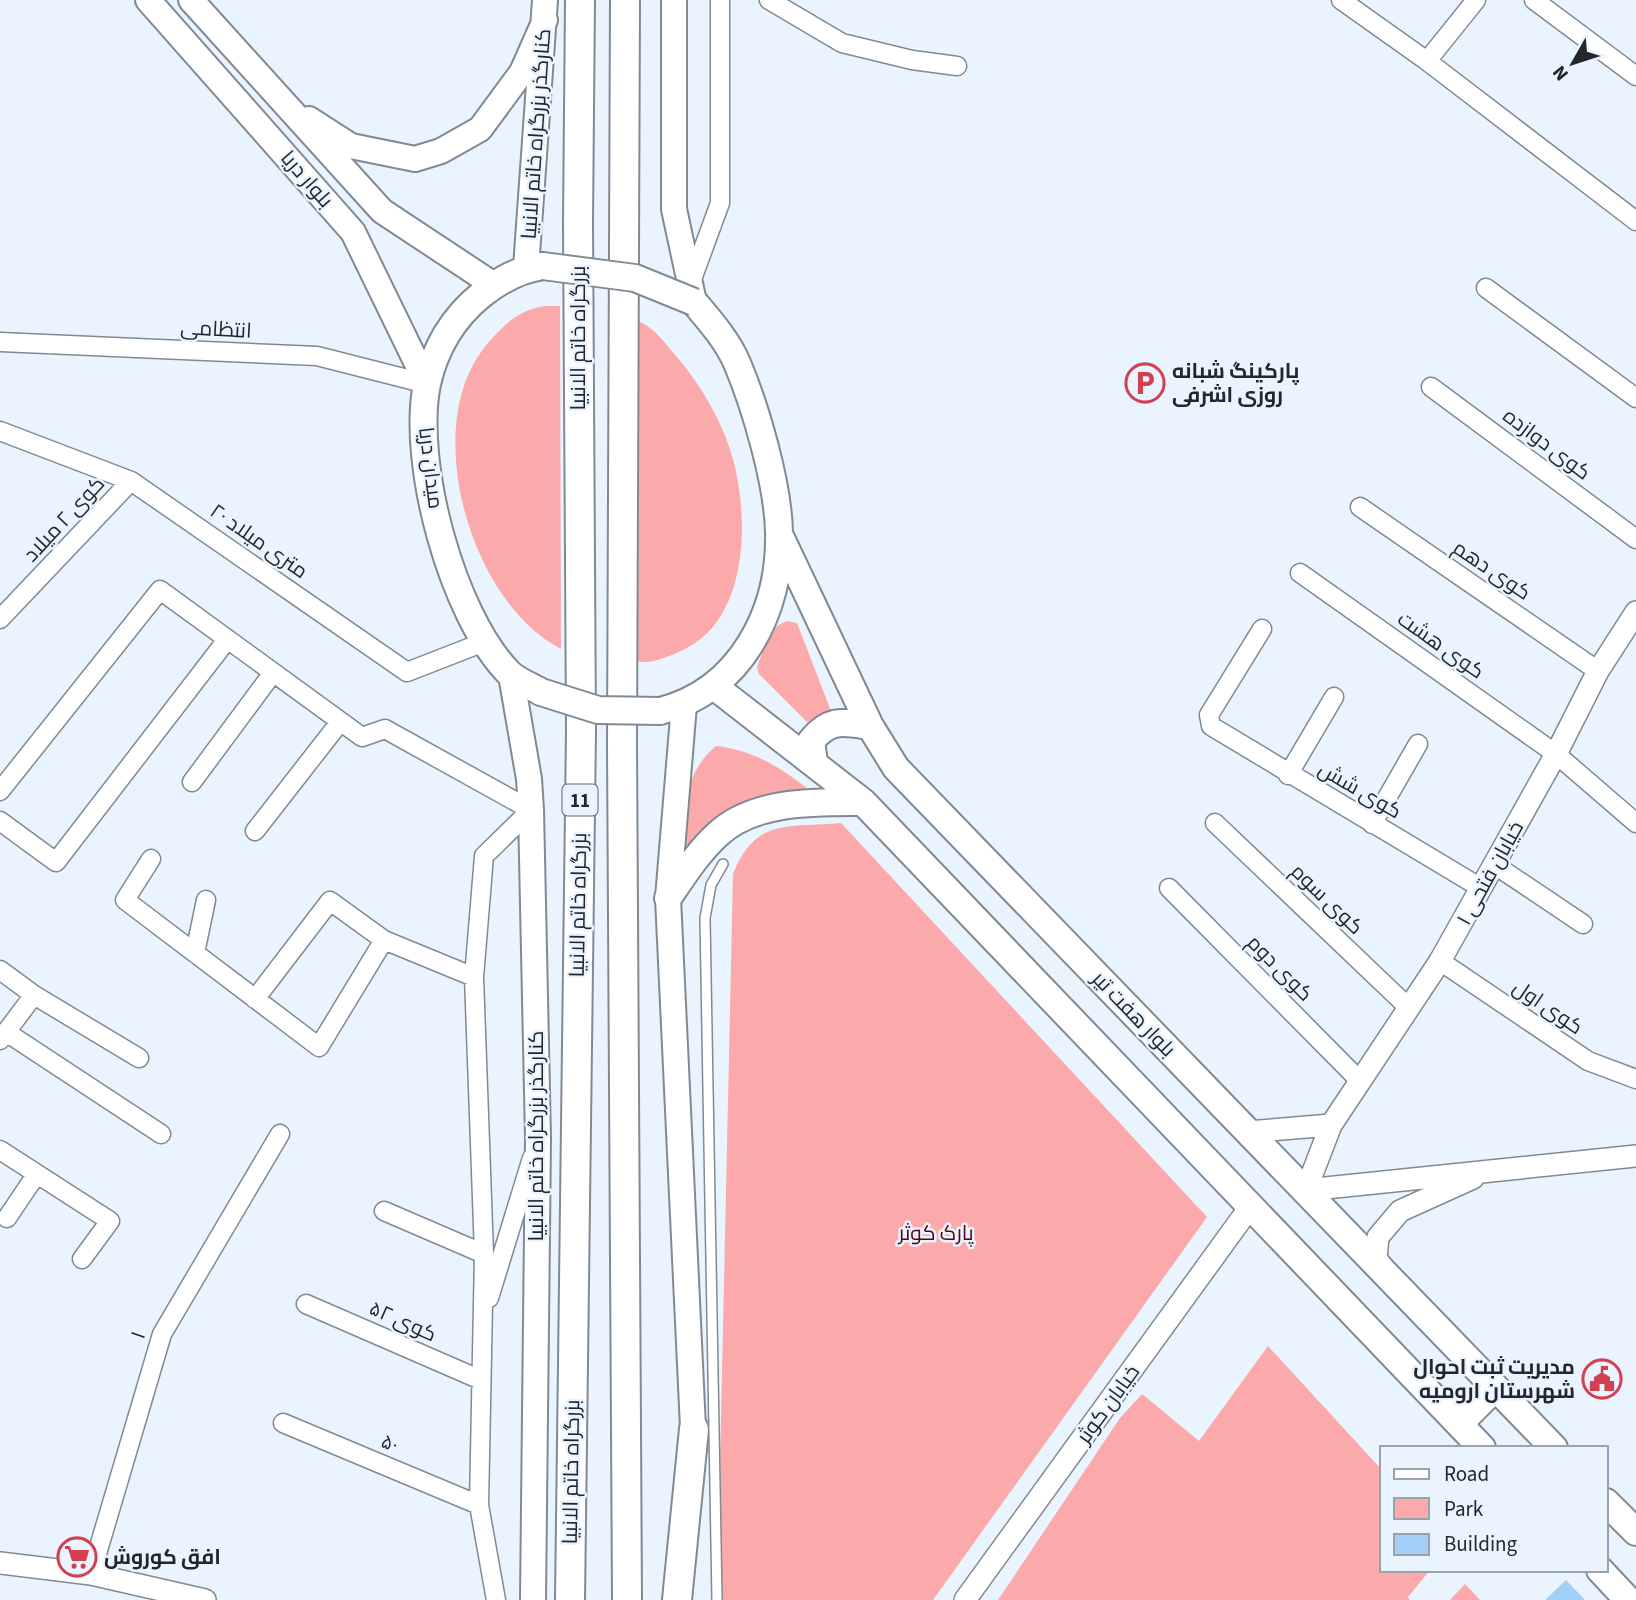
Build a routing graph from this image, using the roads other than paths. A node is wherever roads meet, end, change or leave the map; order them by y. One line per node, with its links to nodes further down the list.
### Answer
1 (148, 0): 22 (main road, بلوار دریا)
2 (191, 0): 15 (main road, بلوار دریا)
3 (580, 0): 111 (highway, بزرگراه خاتم الانبیا / 11)
4 (625, 0): 112 (highway, بزرگراه خاتم الانبیا / 11)
5 (674, 0): 20 (main road)
6 (720, 0): 20 (street)
7 (769, 0): 13 (street)
8 (1341, 0): 12 (street)
9 (1476, 0): 12 (street)
10 (1534, 0): 14 (street)
11 (545, 10): 15 (main road); 17 (main road, کنارگذر بزرگراه خاتم الانبیا)
12 (1427, 61): 16 (street)
13 (957, 66)
14 (1636, 76)
15 (277, 98): 18 (main road, بلوار دریا)
16 (1636, 221)
17 (534, 267): 18 (main road, میدان دریا); 20 (main road, bridge)
18 (494, 285): 22 (main road, میدان دریا)
19 (1486, 288): 24 (street)
20 (693, 292): 28 (main road)
21 (0, 342): 22 (street, انتظامی)
22 (428, 384): 35 (main road, میدان دریا)
23 (1431, 387): 29 (street, کوی دوازده)
24 (1636, 398)
25 (0, 431): 26 (street, ۲۰ متری میلاد)
26 (131, 481): 32 (street, کوی ۲ میلاد); 35 (street, ۲۰ متری میلاد)
27 (1360, 507): 36 (street, کوی دهم)
28 (779, 534): 39 (main road); 43 (main road, بلوار هفت تیر)
29 (1636, 538)
30 (1300, 573): 45 (street, کوی هشت)
31 (1636, 612): 36 (street, خیابان فتحی ۱)
32 (0, 620)
33 (1262, 629): 47 (street, کوی شش)
34 (226, 641): 37 (street); 49 (street); 52 (street)
35 (484, 642): 38 (main road, میدان دریا)
36 (1598, 671): 45 (street, خیابان فتحی ۱)
37 (272, 674): 42 (street); 48 (street)
38 (511, 675): 41 (main road, میدان دریا, bridge); 51 (main road, کنارگذر بزرگراه خاتم الانبیا)
39 (715, 687): 41 (main road); 46 (main road)
40 (1334, 697): 47 (street)
41 (672, 708): 62 (main road)
42 (340, 722): 51 (street); 56 (street)
43 (870, 726): 46 (main road); 78 (main road, بلوار هفت تیر)
44 (1418, 744): 55 (street)
45 (1556, 754): 54 (street, کوی هشت); 59 (street, خیابان فتحی ۱)
46 (814, 762): 50 (main road)
47 (1288, 775): 55 (street, کوی شش)
48 (192, 782)
49 (0, 791)
50 (863, 802): 62 (main road); 87 (main road)
51 (531, 810): 69 (street); 81 (main road, کنارگذر بزرگراه خاتم الانبیا)
52 (0, 821)
53 (1215, 823): 72 (street, کوی سوم)
54 (1636, 823)
55 (1372, 824): 61 (street, کوی شش)
56 (255, 831)
57 (151, 859): 66 (street)
58 (723, 864): 115 (lane)
59 (1495, 865): 61 (street, خیابان فتحی ۱); 64 (street)
60 (1169, 888): 76 (street, کوی دوم)
61 (1481, 888): 67 (street, خیابان فتحی ۱)
62 (668, 898): 99 (main road)
63 (206, 900): 66 (street)
64 (1583, 925)
65 (384, 940): 69 (street); 71 (street); 71 (street)
66 (195, 953): 71 (street)
67 (1440, 961): 72 (street, خیابان فتحی ۱); 75 (street, کوی اول)
68 (0, 970): 70 (street)
69 (474, 977): 90 (street)
70 (34, 995): 73 (street); 74 (street)
71 (255, 999)
72 (1408, 1007): 76 (street, خیابان فتحی ۱)
73 (3, 1036): 79 (street)
74 (139, 1058)
75 (1636, 1079)
76 (1359, 1080): 77 (street, خیابان فتحی ۱)
77 (1331, 1125): 78 (street); 86 (street, خیابان فتحی ۱)
78 (1247, 1132): 86 (main road, بلوار هفت تیر)
79 (161, 1134)
80 (280, 1134): 107 (street, ۱)
81 (538, 1138): 94 (street); 110 (main road, کنارگذر بزرگراه خاتم الانبیا)
82 (0, 1150): 85 (street)
83 (1636, 1156): 84 (street)
84 (1491, 1170): 86 (street); 92 (street)
85 (36, 1175): 89 (street); 91 (street)
86 (1306, 1190): 92 (main road, بلوار هفت تیر)
87 (1250, 1207): 98 (main road); 116 (street, خیابان کوثر)
88 (384, 1211): 90 (street)
89 (7, 1218)
90 (484, 1254): 94 (street)
91 (82, 1259)
92 (1396, 1286): 96 (main road, بلوار هفت تیر)
93 (306, 1304): 95 (street, کوی ۵۲)
94 (482, 1319): 95 (street)
95 (481, 1380): 103 (street)
96 (1495, 1388): 98 (main road); 101 (main road, بلوار هفت تیر)
97 (283, 1423): 103 (street, ۵۰)
98 (1459, 1423): 100 (main road)
99 (694, 1429): 113 (highway); 114 (main road)
100 (1480, 1446)
101 (1552, 1446)
102 (1608, 1504): 104 (main road)
103 (479, 1505): 109 (street)
104 (1636, 1532)
105 (0, 1563): 107 (street)
106 (1602, 1572): 117 (main road)
107 (91, 1574): 108 (street)
108 (205, 1600)
109 (496, 1600)
110 (533, 1600)
111 (570, 1600)
112 (627, 1600)
113 (677, 1600)
114 (690, 1600)
115 (717, 1600)
116 (965, 1600)
117 (1628, 1600)

